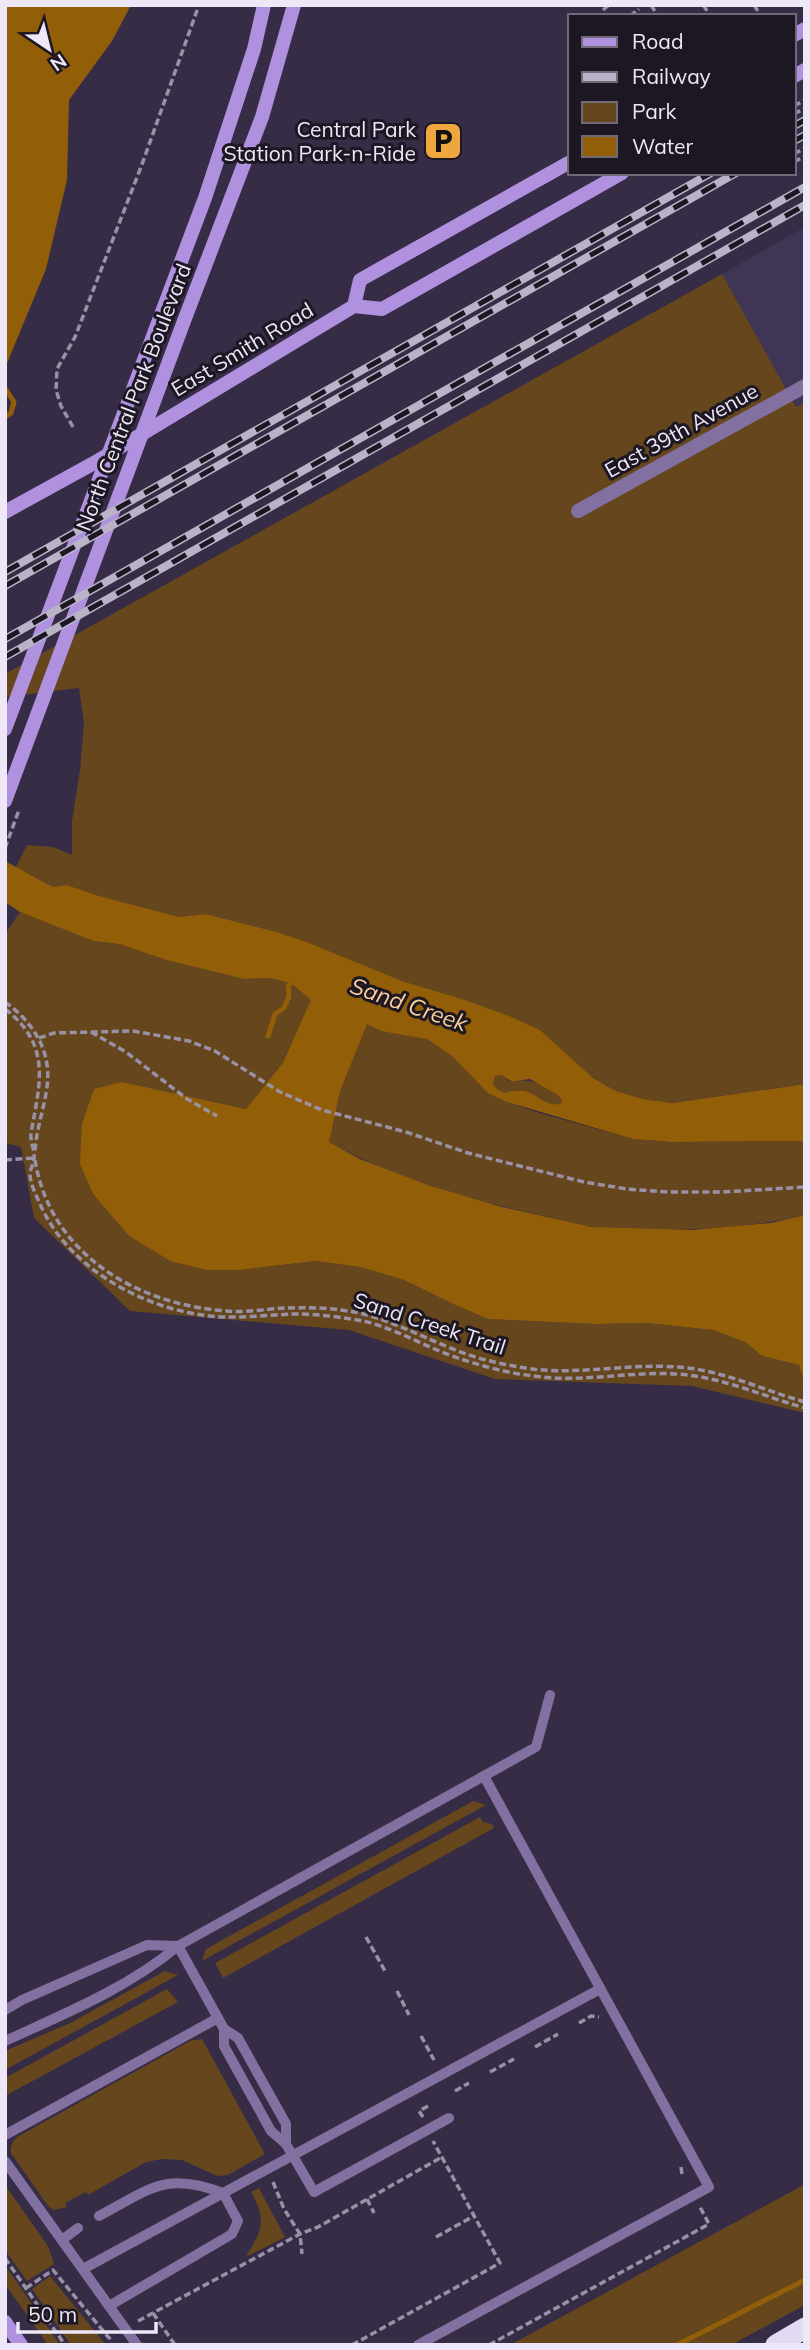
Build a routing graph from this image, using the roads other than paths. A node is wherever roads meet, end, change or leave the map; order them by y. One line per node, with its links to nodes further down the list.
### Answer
1 (264, 5): 9 (main road, North Central Park Boulevard)
2 (294, 5): 10 (main road, North Central Park Boulevard)
3 (568, 163): 5 (main road)
4 (618, 175): 5 (main road)
5 (354, 306): 8 (main road, East Smith Road)
6 (805, 386): 7 (street, East 39th Avenue)
7 (578, 510)
8 (5, 512)
9 (5, 729)
10 (5, 801)
11 (550, 1695): 12 (lane)
12 (484, 1776): 13 (lane); 14 (lane)
13 (178, 1945): 15 (lane); 16 (lane); 18 (lane)
14 (600, 1989): 22 (lane); 34 (lane)
15 (5, 2010)
16 (218, 2018): 17 (lane); 20 (lane)
17 (224, 2029): 21 (lane); 21 (lane)
18 (5, 2041)
19 (449, 2118): 22 (lane)
20 (5, 2135)
21 (286, 2144): 22 (lane)
22 (292, 2155): 24 (lane)
23 (5, 2161): 27 (lane)
24 (223, 2193): 25 (lane); 28 (lane); 29 (lane)
25 (99, 2216)
26 (78, 2228): 27 (lane)
27 (62, 2240): 28 (lane)
28 (83, 2269): 29 (lane)
29 (109, 2306): 33 (lane)
30 (5, 2322): 32 (main road)
31 (805, 2328): 35 (highway)
32 (21, 2345)
33 (137, 2345)
34 (418, 2345)
35 (776, 2345)

